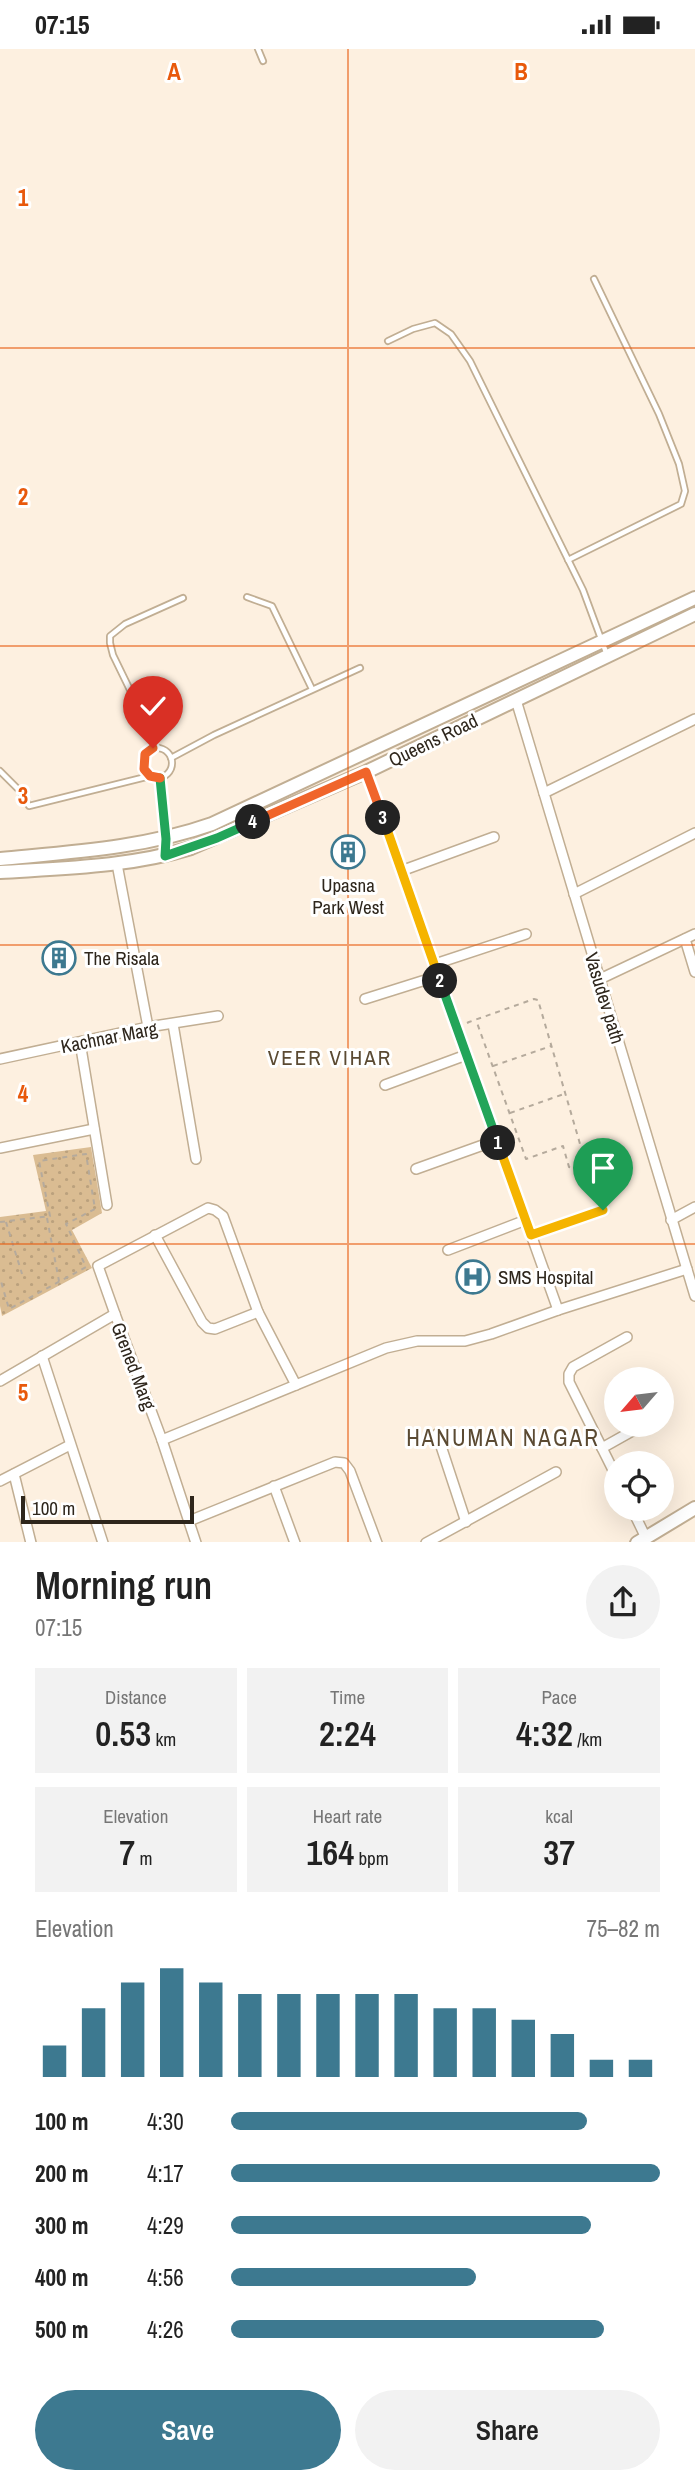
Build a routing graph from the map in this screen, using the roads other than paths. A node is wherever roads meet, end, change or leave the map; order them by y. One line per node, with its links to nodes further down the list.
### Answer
1 (258, 49): 2 (lane)
2 (263, 61)
3 (594, 279): 5 (lane)
4 (388, 341): 5 (lane)
5 (568, 561): 10 (lane)
6 (247, 597): 13 (lane)
7 (183, 598): 16 (lane)
8 (695, 598): 10 (street, Queens Road)
9 (695, 614): 11 (street, Queens Road)
10 (603, 643): 11 (lane); 25 (street, Queens Road)
11 (607, 656): 14 (street, Queens Road)
12 (360, 668): 13 (lane)
13 (312, 689): 17 (lane)
14 (516, 700): 19 (street, Queens Road); 22 (street, Vasudev path)
15 (695, 719): 22 (street)
16 (153, 748): 17 (lane); 20 (lane)
17 (171, 758): 21 (lane)
18 (0, 771): 20 (lane)
19 (366, 772): 26 (street, Queens Road); 29 (street)
20 (150, 776): 21 (lane)
21 (160, 777): 25 (lane)
22 (544, 793): 31 (street, Vasudev path)
23 (695, 833): 31 (street)
24 (494, 837): 29 (street)
25 (166, 839): 26 (lane); 27 (street, Queens Road)
26 (165, 856): 28 (street, Queens Road)
27 (0, 859)
28 (117, 864): 30 (street, Queens Road); 42 (street)
29 (401, 870): 35 (street)
30 (0, 872)
31 (574, 894): 38 (street, Vasudev path)
32 (526, 934): 35 (street)
33 (695, 934): 34 (street)
34 (685, 939): 36 (street); 38 (street)
35 (435, 964): 37 (street)
36 (695, 972)
37 (438, 976): 39 (street); 44 (street)
38 (600, 979): 56 (street, Vasudev path)
39 (366, 999)
40 (218, 1016): 41 (street, Kachnar Marg)
41 (173, 1024): 42 (street, Kachnar Marg); 50 (street)
42 (148, 1027): 43 (street, Kachnar Marg)
43 (80, 1042): 45 (street, Kachnar Marg); 47 (street)
44 (467, 1055): 46 (street); 48 (street)
45 (0, 1059)
46 (385, 1085)
47 (94, 1129): 49 (street); 52 (street)
48 (497, 1140): 51 (street); 55 (street)
49 (0, 1148)
50 (196, 1159)
51 (416, 1169)
52 (107, 1205)
53 (695, 1207): 56 (street)
54 (603, 1210): 58 (street)
55 (526, 1220): 58 (street); 59 (street)
56 (671, 1220): 60 (street, Vasudev path)
57 (155, 1235): 63 (street); 63 (street); 64 (street)
58 (531, 1235): 62 (street)
59 (448, 1250)
60 (687, 1269): 61 (street, Vasudev path); 62 (street)
61 (695, 1296)
62 (558, 1310): 68 (street)
63 (258, 1311): 68 (street)
64 (115, 1314): 66 (street, Grened Marg); 71 (street, Grened Marg)
65 (627, 1337): 73 (street)
66 (42, 1356): 67 (street, Grened Marg); 72 (street)
67 (0, 1381)
68 (296, 1385): 71 (street)
69 (437, 1434): 82 (street)
70 (622, 1437): 73 (street)
71 (162, 1440): 80 (street, Grened Marg)
72 (70, 1445): 76 (street); 85 (street)
73 (603, 1448): 74 (street)
74 (604, 1451)
75 (556, 1472): 82 (street)
76 (14, 1474): 77 (street); 84 (street)
77 (0, 1481)
78 (274, 1486): 80 (street); 87 (street); 88 (street)
79 (695, 1508): 83 (street)
80 (189, 1521): 86 (street, Grened Marg)
81 (635, 1521): 83 (street)
82 (466, 1522): 89 (street)
83 (641, 1540)
84 (31, 1542)
85 (103, 1542)
86 (196, 1542)
87 (295, 1542)
88 (377, 1542)
89 (426, 1542)

